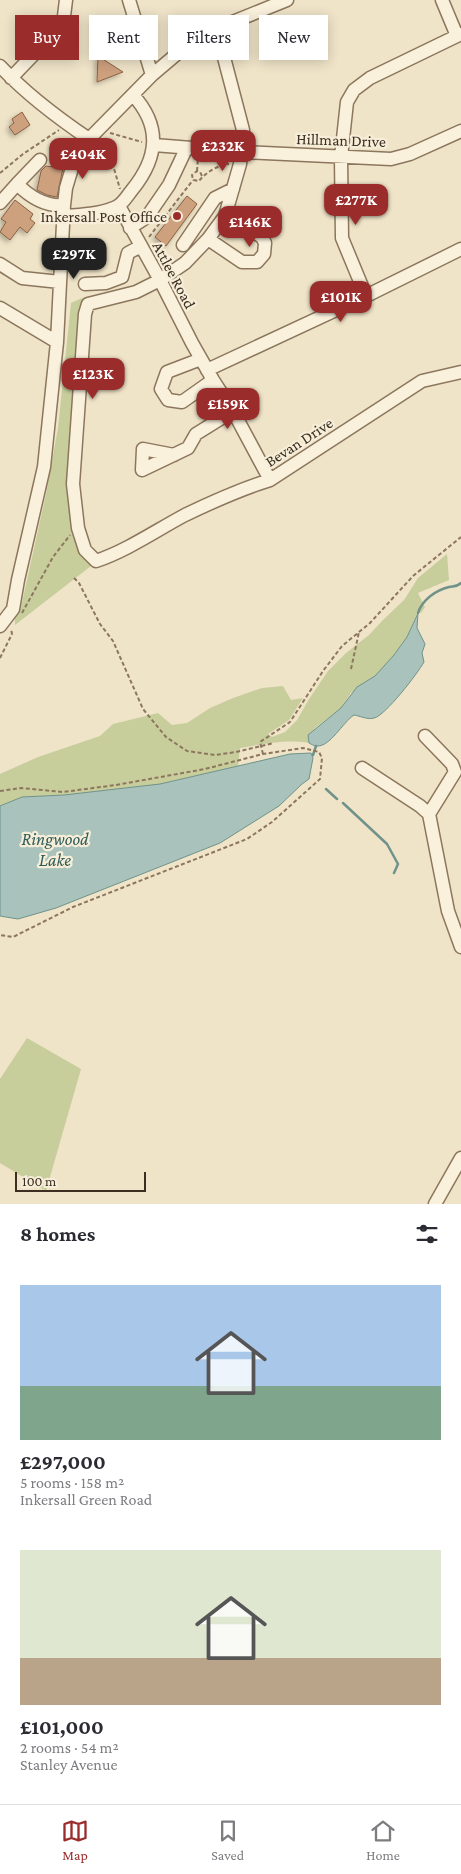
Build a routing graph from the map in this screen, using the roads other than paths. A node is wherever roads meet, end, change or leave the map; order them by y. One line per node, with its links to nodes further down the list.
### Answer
1 (66, 0): 9 (street)
2 (129, 0): 8 (street)
3 (287, 0): 8 (street)
4 (442, 0): 5 (street)
5 (459, 35): 15 (street)
6 (225, 60): 16 (street)
7 (0, 66): 9 (street)
8 (152, 76): 10 (street)
9 (11, 78): 12 (street)
10 (133, 95): 12 (street); 13 (street)
11 (461, 131): 15 (street, Hillman Drive)
12 (90, 139): 22 (street)
13 (154, 145): 14 (street, Hillman Drive); 21 (street)
14 (186, 149): 16 (street, Hillman Drive); 24 (street)
15 (341, 157): 16 (street, Hillman Drive); 33 (street)
16 (241, 158): 19 (street)
17 (40, 160): 18 (street)
18 (17, 184): 20 (street); 22 (street)
19 (233, 189): 23 (street); 26 (street)
20 (0, 204)
21 (121, 204): 22 (street); 24 (street, Attlee Road)
22 (64, 211): 31 (street)
23 (225, 216): 25 (street); 25 (street)
24 (130, 228): 30 (street, Attlee Road)
25 (208, 239): 30 (street)
26 (182, 245)
27 (141, 246): 32 (street)
28 (461, 249): 33 (street)
29 (0, 264): 31 (street)
30 (160, 280): 36 (street, Attlee Road); 40 (street, Bevan Drive)
31 (60, 282): 35 (street)
32 (86, 284)
33 (366, 296): 36 (street)
34 (0, 308): 35 (street)
35 (57, 342): 41 (street)
36 (207, 370): 38 (street, Attlee Road)
37 (461, 372): 40 (street, Bevan Drive)
38 (233, 411): 39 (street); 40 (street, Attlee Road)
39 (174, 455)
40 (270, 480)
41 (5, 621)
42 (425, 736): 44 (street)
43 (362, 768): 44 (street)
44 (429, 814): 45 (street)
45 (461, 947)
46 (461, 1158): 47 (street)
47 (435, 1204)

